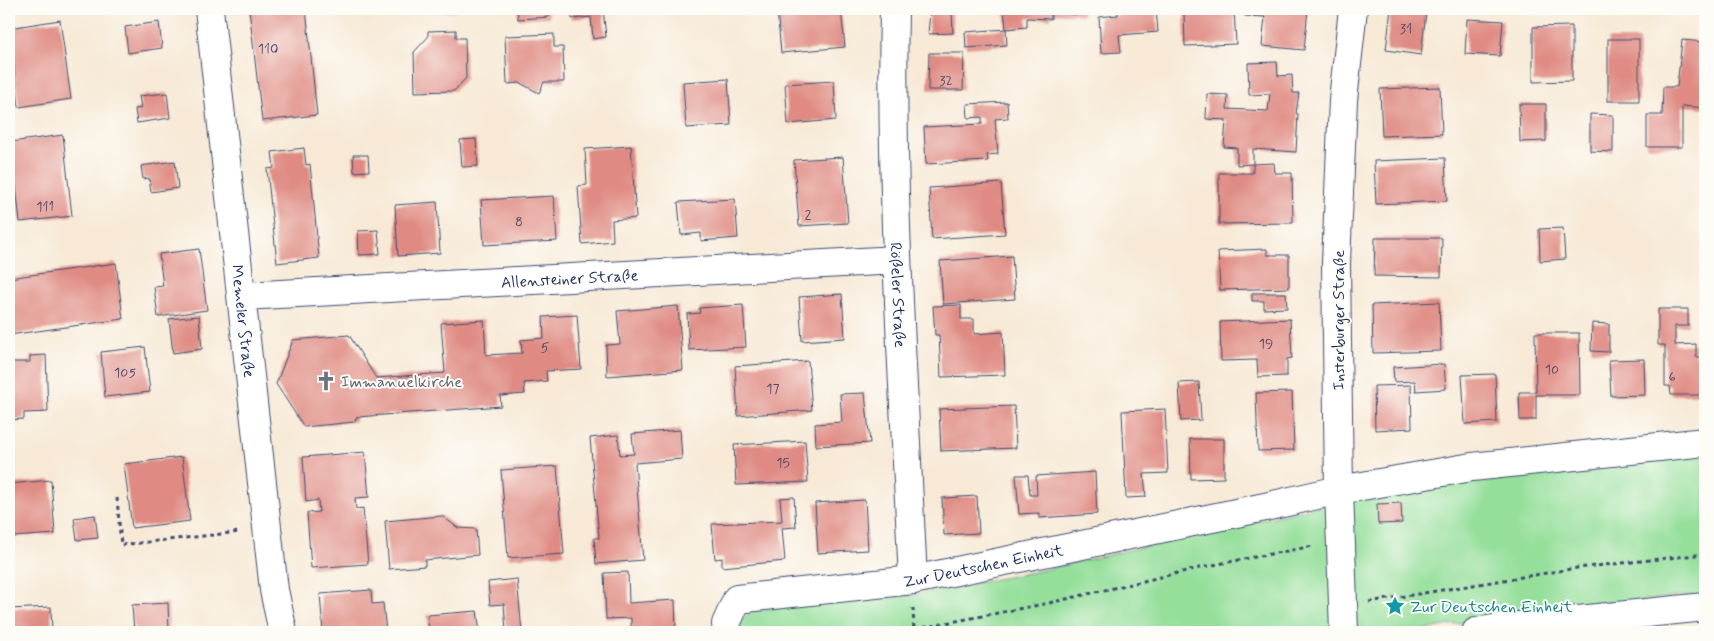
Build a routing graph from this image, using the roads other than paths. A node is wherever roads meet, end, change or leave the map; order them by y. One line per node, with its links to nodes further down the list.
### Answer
1 (209, 9): 5 (street, Memeler Straße)
2 (894, 9): 4 (street, Rößeler Straße)
3 (1353, 9): 7 (street, Insterburger Straße)
4 (898, 260): 5 (street, Allensteiner Straße); 8 (street, Rößeler Straße)
5 (242, 296): 11 (street, Memeler Straße)
6 (1705, 442): 7 (street, Zur Deutschen Einheit)
7 (1339, 490): 8 (street, Zur Deutschen Einheit); 10 (street, Insterburger Straße)
8 (913, 580): 12 (street, Zur Deutschen Einheit)
9 (1705, 607): 13 (street)
10 (1344, 619)
11 (283, 632)
12 (727, 632)
13 (1476, 632)

